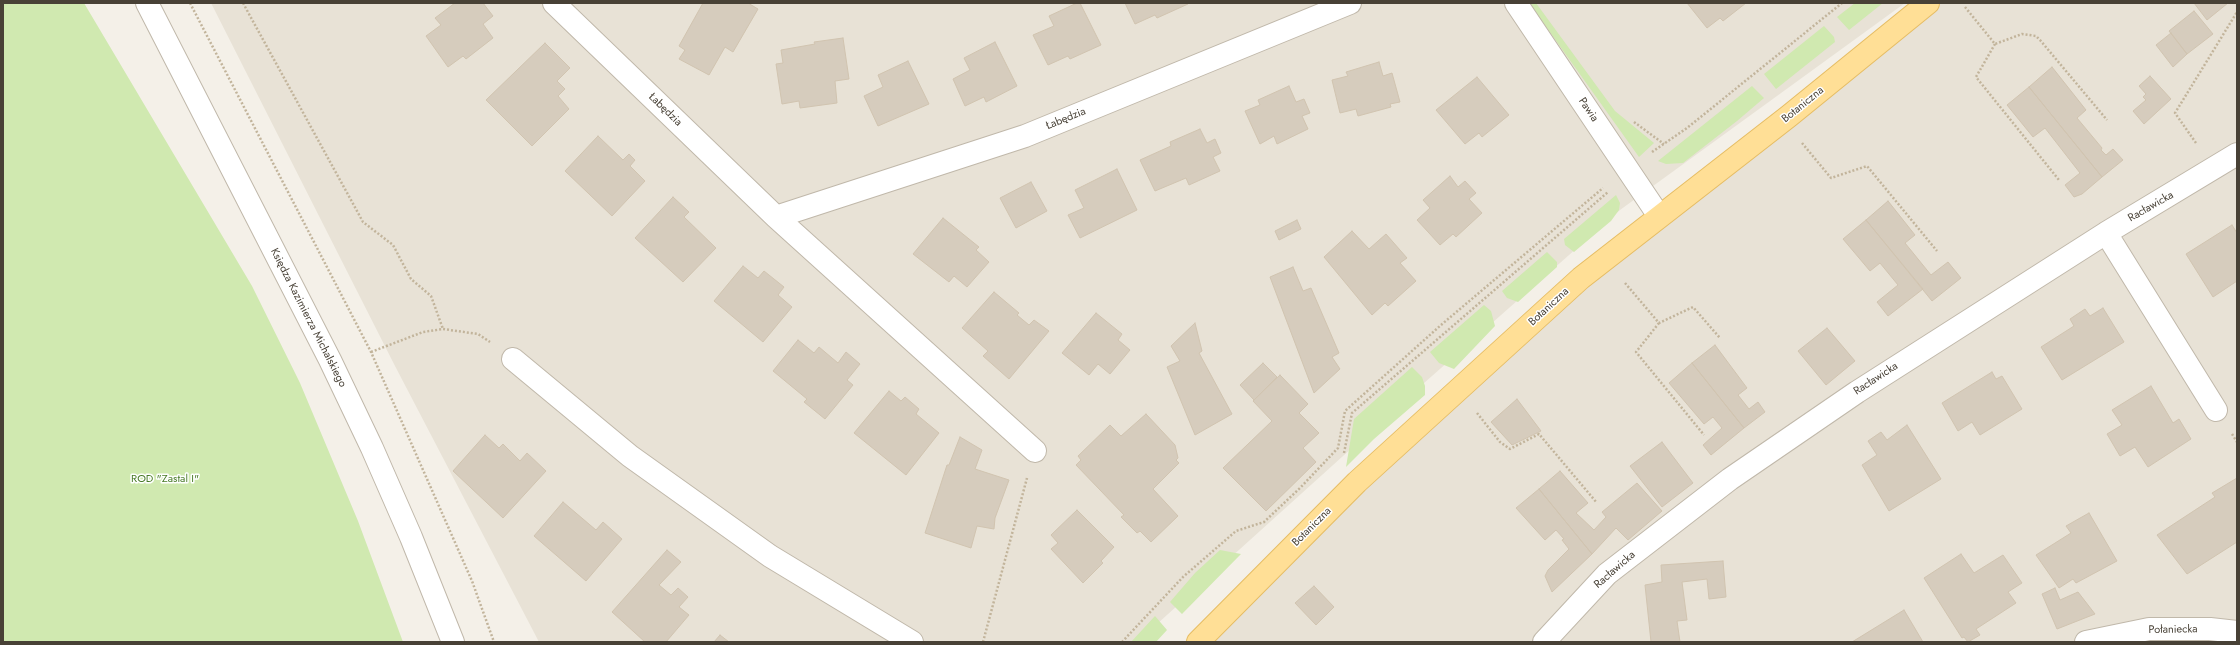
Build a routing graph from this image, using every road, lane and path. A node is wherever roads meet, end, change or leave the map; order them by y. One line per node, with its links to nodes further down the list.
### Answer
1 (147, 3): 34 (street, Księdza Kazimierza Michalskiego)
2 (190, 3): 26 (path)
3 (243, 3): 24 (path)
4 (554, 3): 19 (street, Łabędzia)
5 (1350, 3): 19 (street, Łabędzia)
6 (1516, 3): 16 (street, Pawia)
7 (1842, 3): 16 (path)
8 (1928, 3): 18 (main road, Botaniczna)
9 (1965, 7): 11 (path)
10 (2237, 12): 14 (path)
11 (1995, 44): 12 (path); 17 (path)
12 (2106, 120)
13 (1800, 141): 21 (path)
14 (2197, 145)
15 (2237, 154): 20 (street, Racławicka)
16 (1627, 168): 18 (street, Pawia); 38 (path)
17 (2059, 180)
18 (1659, 216): 39 (main road, Botaniczna)
19 (776, 218): 31 (street, Łabędzia)
20 (2106, 233): 28 (street); 40 (street, Racławicka)
21 (1937, 251)
22 (1625, 282): 23 (path)
23 (1659, 323): 25 (path); 30 (path)
24 (443, 329): 26 (path); 27 (path)
25 (1720, 338)
26 (371, 352): 35 (path)
27 (514, 359): 36 (street)
28 (2216, 410)
29 (1475, 411): 32 (path)
30 (1704, 435)
31 (1035, 451): 37 (path)
32 (1597, 502)
33 (2237, 632): 41 (street, Połaniecka)
34 (453, 642)
35 (494, 642)
36 (912, 642)
37 (983, 642)
38 (1122, 642)
39 (1198, 642)
40 (1544, 642)
41 (2086, 642)

